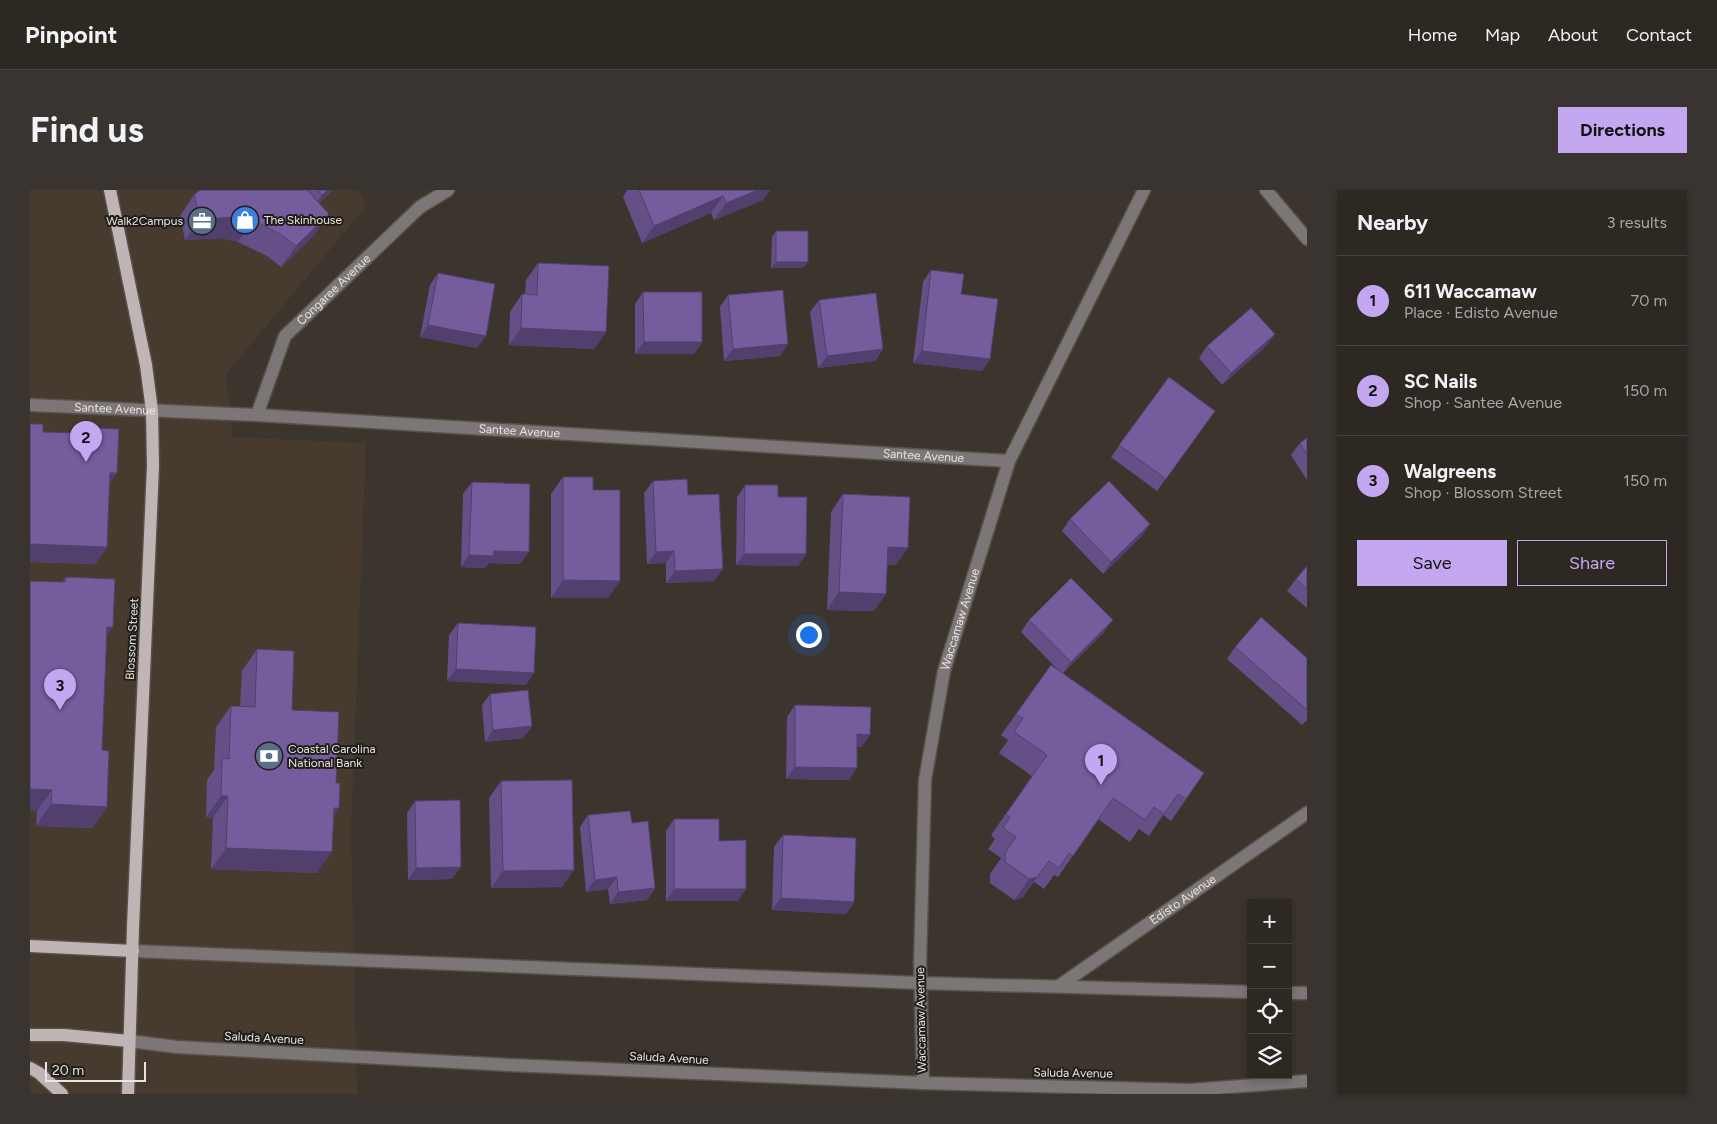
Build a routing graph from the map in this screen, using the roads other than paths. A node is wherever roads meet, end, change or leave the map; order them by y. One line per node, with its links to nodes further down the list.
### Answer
1 (110, 190): 7 (main road, Blossom Street)
2 (448, 190): 8 (street, Congaree Avenue)
3 (1144, 190): 9 (street, Waccamaw Avenue)
4 (1266, 190): 5 (street)
5 (1307, 239)
6 (30, 405): 7 (street, Santee Avenue)
7 (152, 412): 8 (street, Santee Avenue); 12 (main road, Blossom Street)
8 (257, 415): 9 (street, Santee Avenue)
9 (1009, 461): 13 (street, Waccamaw Avenue)
10 (1307, 813): 14 (street, Edisto Avenue)
11 (30, 946): 12 (main road)
12 (133, 951): 13 (street); 19 (main road, Blossom Street)
13 (920, 983): 14 (street); 22 (street, Waccamaw Avenue)
14 (1059, 986): 15 (street)
15 (1247, 992)
16 (1292, 993): 17 (street)
17 (1307, 993)
18 (30, 1035): 19 (main road, Saluda Avenue)
19 (129, 1041): 22 (street, Saluda Avenue); 24 (main road, Blossom Street)
20 (30, 1068): 23 (main road)
21 (1307, 1081): 22 (street, Saluda Avenue)
22 (923, 1083)
23 (62, 1094)
24 (128, 1094)

